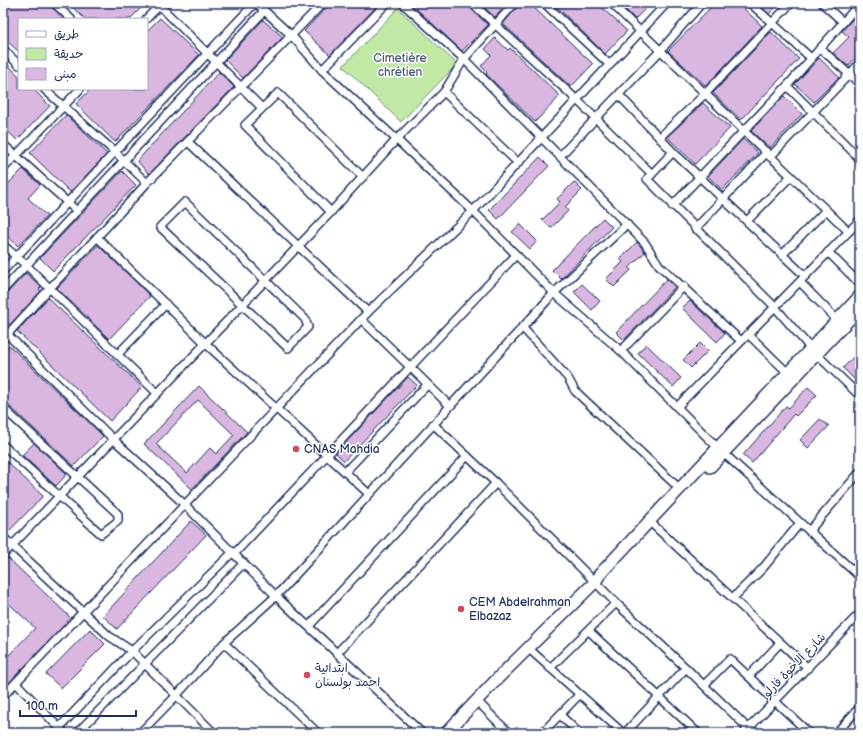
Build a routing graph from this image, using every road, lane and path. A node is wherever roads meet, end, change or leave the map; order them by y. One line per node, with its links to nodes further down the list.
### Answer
1 (54, 3): 18 (street)
2 (255, 3): 17 (street); 28 (street)
3 (323, 3): 24 (street)
4 (387, 3): 35 (street)
5 (402, 3): 30 (street)
6 (472, 3): 22 (street)
7 (515, 3): 22 (street)
8 (544, 3): 34 (street)
9 (611, 3): 23 (street)
10 (667, 3): 23 (street)
11 (702, 3): 27 (street)
12 (750, 3): 21 (street)
13 (791, 3): 21 (street)
14 (822, 3): 20 (street)
15 (860, 3): 20 (street)
16 (160, 4): 19 (street); 28 (street)
17 (264, 11): 24 (street); 31 (street)
18 (70, 18)
19 (147, 18)
20 (843, 22): 25 (street)
21 (772, 23): 29 (street); 43 (street)
22 (495, 24): 30 (street); 45 (street)
23 (641, 31): 27 (street); 34 (street)
24 (292, 36): 35 (street); 39 (street)
25 (820, 48): 29 (street); 36 (street)
26 (3, 49): 33 (street)
27 (661, 50): 43 (street); 44 (street)
28 (208, 53): 31 (street); 56 (street)
29 (811, 58): 38 (street)
30 (464, 59): 42 (street); 51 (street)
31 (217, 62): 39 (street); 62 (street)
32 (860, 63): 36 (street)
33 (18, 64)
34 (610, 65): 45 (street)
35 (322, 70): 53 (street)
36 (849, 74): 37 (street); 48 (street)
37 (860, 84)
38 (786, 86): 48 (street); 50 (street)
39 (242, 88): 47 (street); 54 (street)
40 (45, 90): 46 (street)
41 (79, 90): 46 (street)
42 (444, 92): 53 (street); 63 (street)
43 (706, 93): 50 (street); 52 (street)
44 (619, 95): 49 (street); 52 (street)
45 (577, 100): 49 (street); 51 (street)
46 (63, 107): 56 (street); 60 (street)
47 (262, 108): 68 (street); 76 (street)
48 (813, 113): 58 (street); 61 (street)
49 (596, 119): 59 (street); 65 (street)
50 (744, 130): 58 (street); 66 (street)
51 (542, 137): 59 (street); 63 (street)
52 (660, 137): 57 (street)
53 (396, 140): 68 (street); 75 (street)
54 (188, 142): 69 (street); 84 (street)
55 (3, 144): 60 (street)
56 (115, 152): 62 (street); 71 (street)
57 (673, 152): 65 (street); 66 (street)
58 (768, 154): 67 (street); 70 (street)
59 (561, 155): 79 (street)
60 (16, 156): 64 (street); 71 (street)
61 (860, 159)
62 (124, 161): 69 (street); 74 (street)
63 (518, 163): 75 (street)
64 (3, 169)
65 (652, 174): 72 (street)
66 (699, 176): 70 (street); 72 (street)
67 (791, 176): 73 (street); 78 (street)
68 (363, 177): 76 (street)
69 (147, 184): 82 (street)
70 (724, 200): 78 (street); 80 (street)
71 (68, 202): 74 (street); 88 (street)
72 (672, 206): 80 (street)
73 (826, 210): 81 (street); 87 (street)
74 (77, 211): 89 (street)
75 (473, 211): 86 (street); 103 (street)
76 (332, 212): 84 (street)
77 (860, 220): 81 (street)
78 (747, 221): 87 (street)
79 (627, 224): 94 (street); 97 (street)
80 (695, 229): 101 (street)
81 (848, 231): 85 (street)
82 (97, 237): 95 (street); 99 (street)
83 (3, 245): 88 (street)
84 (299, 246): 92 (street); 103 (street)
85 (828, 252): 91 (street); 93 (street)
86 (516, 255): 97 (street); 114 (street)
87 (782, 255): 91 (street)
88 (16, 257): 89 (street); 90 (street)
89 (26, 265): 95 (street); 96 (street)
90 (3, 271)
91 (802, 279): 101 (street); 105 (street)
92 (266, 280): 100 (street); 100 (street); 100 (street)
93 (860, 284)
94 (684, 286): 109 (street); 111 (street)
95 (49, 289): 108 (street); 113 (street)
96 (3, 290)
97 (554, 293): 106 (street); 111 (street)
98 (860, 296): 105 (main road)
99 (166, 304): 110 (street); 113 (street)
100 (242, 305): 110 (street)
101 (774, 307): 107 (street); 112 (street)
102 (860, 308): 112 (main road)
103 (368, 312): 104 (street)
104 (361, 319): 114 (street); 122 (street)
105 (837, 320): 112 (main road)
106 (522, 327): 119 (street); 133 (street)
107 (748, 334): 109 (street); 115 (street)
108 (5, 336): 124 (street)
109 (741, 341): 120 (street)
110 (205, 343): 117 (street); 122 (street)
111 (621, 351): 120 (street)
112 (814, 351): 115 (main road); 118 (street)
113 (118, 355): 117 (street)
114 (409, 368): 116 (street); 127 (street)
115 (790, 376): 126 (main road)
116 (427, 385): 119 (street); 129 (street)
117 (157, 393): 124 (street)
118 (860, 396)
119 (450, 406): 123 (street)
120 (677, 407): 126 (street)
121 (3, 408): 131 (street)
122 (277, 408): 127 (street); 136 (street)
123 (433, 424): 128 (street); 134 (street)
124 (113, 438): 131 (street); 136 (street)
125 (3, 445): 135 (street)
126 (721, 451): 133 (main road); 137 (main road); 138 (street)
127 (329, 456): 129 (street); 142 (street)
128 (467, 456): 132 (street); 152 (street)
129 (346, 471): 134 (street)
130 (860, 472): 139 (street)
131 (78, 475): 135 (street); 135 (street)
132 (496, 483): 146 (street); 158 (street)
133 (680, 488): 137 (main road)
134 (369, 494): 147 (street)
135 (58, 496): 141 (street)
136 (184, 504): 142 (street); 150 (street)
137 (651, 523): 146 (main road); 148 (street)
138 (800, 523): 139 (street); 148 (street)
139 (809, 531): 145 (street)
140 (3, 537): 141 (street)
141 (12, 546): 143 (street); 150 (street)
142 (234, 553): 144 (street); 157 (street)
143 (3, 555)
144 (244, 563): 147 (street); 159 (street)
145 (860, 577)
146 (595, 582): 149 (street); 156 (main road)
147 (276, 596): 152 (street); 155 (street)
148 (733, 598): 154 (street)
149 (616, 603): 153 (street); 161 (street)
150 (83, 611): 157 (street); 164 (street)
151 (860, 613): 162 (street, شارع الاخوة فارلو)
152 (309, 626): 158 (street)
153 (589, 631): 160 (street); 169 (street)
154 (780, 642): 162 (street); 163 (street)
155 (224, 643): 168 (street); 179 (street)
156 (528, 648): 160 (street); 170 (main road)
157 (132, 651): 159 (street); 174 (street)
158 (337, 653): 180 (street)
159 (144, 663): 168 (street); 176 (street)
160 (550, 668): 166 (street)
161 (686, 668): 165 (street); 169 (street)
162 (808, 668): 171 (street, شارع الاخوة فارلو)
163 (749, 676): 165 (street); 171 (street)
164 (16, 683): 167 (street); 174 (street)
165 (704, 685): 175 (street)
166 (579, 695): 173 (street); 185 (street)
167 (3, 696)
168 (176, 696): 177 (street); 178 (street)
169 (659, 697): 185 (street); 186 (street)
170 (476, 700): 181 (main road); 182 (street)
171 (775, 701): 175 (street, شارع الاخوة فارلو); 187 (street)
172 (859, 709): 188 (street)
173 (560, 714): 183 (street); 184 (street)
174 (62, 730)
175 (748, 732)
176 (77, 733)
177 (140, 733)
178 (214, 733)
179 (318, 733)
180 (422, 733)
181 (446, 733)
182 (509, 733)
183 (542, 733)
184 (579, 733)
185 (624, 733)
186 (698, 733)
187 (809, 733)
188 (836, 733)

